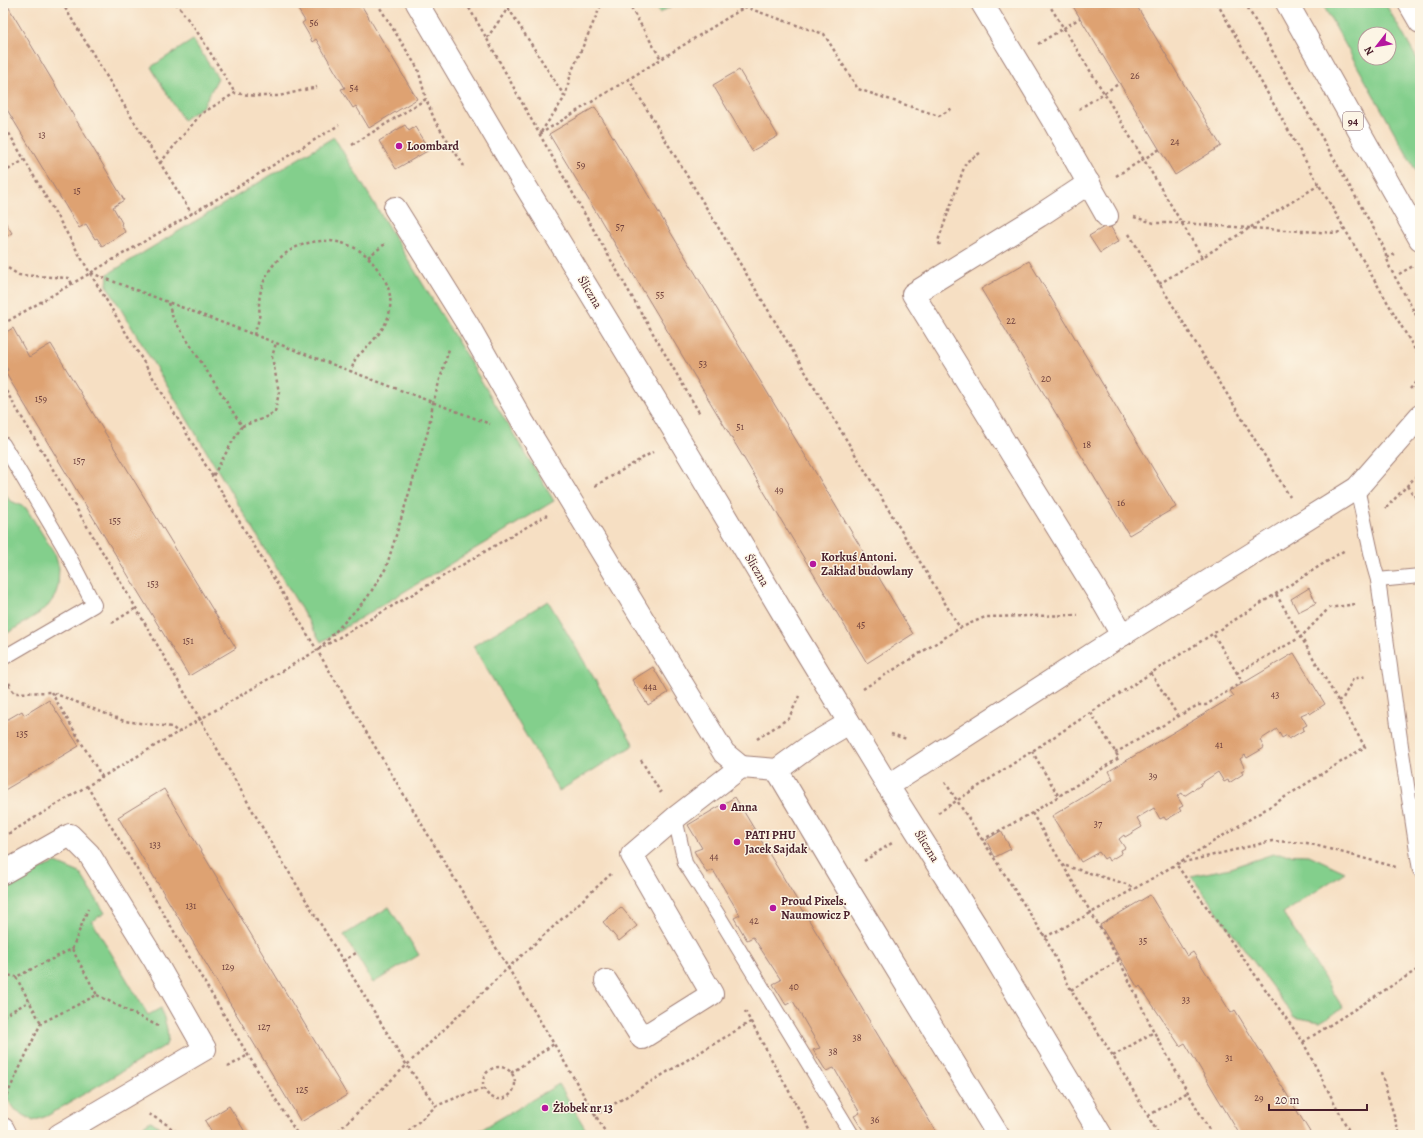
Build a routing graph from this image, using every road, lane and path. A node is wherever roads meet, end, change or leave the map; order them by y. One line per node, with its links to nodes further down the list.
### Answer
1 (62, 3): 40 (path)
2 (176, 3): 26 (path)
3 (377, 3): 29 (path)
4 (417, 3): 76 (street, Śliczna)
5 (466, 3): 20 (path)
6 (505, 3): 16 (path)
7 (516, 3): 16 (path)
8 (602, 3): 28 (path)
9 (628, 3): 22 (path)
10 (982, 3): 21 (street)
11 (1048, 3): 19 (path)
12 (1217, 3): 43 (path)
13 (1245, 3): 63 (path)
14 (1286, 3): 53 (street, 94)
15 (1409, 3): 18 (street)
16 (508, 8): 20 (path); 28 (path)
17 (1080, 18): 19 (path)
18 (1420, 22)
19 (1064, 28): 21 (path); 27 (path)
20 (487, 38): 34 (path)
21 (1016, 58): 32 (street)
22 (661, 59): 23 (path); 30 (path)
23 (628, 78): 34 (path); 91 (path)
24 (1120, 83): 27 (path)
25 (317, 87): 26 (path)
26 (236, 93): 40 (path)
27 (1104, 93): 32 (path); 38 (path)
28 (565, 97): 34 (path)
29 (426, 99): 35 (path); 41 (path)
30 (953, 108)
31 (3, 124): 39 (path)
32 (1055, 124): 44 (street)
33 (339, 125): 46 (path)
34 (540, 134): 73 (path)
35 (352, 145)
36 (1160, 149): 38 (path)
37 (980, 153): 57 (path)
38 (1143, 159): 44 (path); 49 (path)
39 (24, 160): 42 (path); 58 (path)
40 (160, 163): 46 (path)
41 (464, 166)
42 (3, 173)
43 (1319, 185): 50 (path); 51 (path)
44 (1091, 187): 47 (street); 57 (street)
45 (395, 208): 65 (street)
46 (192, 214): 58 (path)
47 (1108, 216)
48 (1133, 216): 49 (path)
49 (1182, 223): 50 (path); 54 (path)
50 (1249, 228): 51 (path); 54 (path)
51 (1344, 228): 68 (path)
52 (1129, 233): 61 (path)
53 (1420, 240)
54 (1202, 258): 61 (path)
55 (1416, 265): 59 (path)
56 (3, 266): 60 (path)
57 (954, 269): 90 (street)
58 (90, 273): 60 (path); 62 (path); 79 (path)
59 (1399, 274)
60 (72, 284): 64 (path)
61 (1160, 284): 82 (path)
62 (168, 302): 66 (path); 75 (path)
63 (1420, 322)
64 (3, 324)
65 (468, 326): 71 (path); 74 (street)
66 (254, 335): 67 (path); 69 (path)
67 (276, 343): 69 (path); 75 (path)
68 (1420, 358)
69 (351, 372): 71 (path)
70 (3, 386): 107 (path)
71 (433, 403): 74 (path); 95 (path)
72 (1420, 416): 81 (street)
73 (704, 420)
74 (523, 422): 83 (street)
75 (242, 426): 79 (path)
76 (678, 437): 83 (path); 97 (street, Śliczna)
77 (3, 444): 96 (lane)
78 (1420, 472): 80 (path)
79 (213, 476): 95 (path)
80 (1407, 486): 84 (path); 85 (path)
81 (1356, 488): 85 (lane); 92 (street)
82 (1290, 497)
83 (570, 501): 95 (path); 115 (street)
84 (1420, 503)
85 (1366, 529): 87 (lane); 88 (path)
86 (1420, 576): 87 (lane)
87 (1378, 580): 89 (lane)
88 (1276, 594): 93 (path); 94 (path)
89 (1381, 600): 94 (path); 100 (lane)
90 (1110, 614): 91 (path); 92 (street)
91 (960, 628): 101 (path)
92 (1122, 635): 114 (street)
93 (1214, 635): 98 (path); 99 (path)
94 (1300, 637): 99 (path); 104 (path)
95 (318, 651): 107 (path); 142 (path)
96 (3, 658)
97 (818, 672): 108 (street, Śliczna); 115 (path)
98 (1151, 673): 105 (path); 106 (path)
99 (1237, 673): 106 (path)
100 (1390, 673): 104 (path); 131 (lane)
101 (859, 683)
102 (8, 685): 103 (path)
103 (51, 692): 109 (path); 117 (path)
104 (1338, 701): 128 (path)
105 (1091, 713): 111 (path); 112 (path)
106 (1178, 716): 112 (path)
107 (200, 720): 109 (path); 141 (path)
108 (849, 723): 116 (street); 119 (street, Śliczna)
109 (179, 733): 117 (path)
110 (890, 734): 114 (path)
111 (1032, 751): 120 (path); 121 (path)
112 (1115, 753): 120 (path)
113 (641, 760): 123 (path)
114 (930, 760): 119 (street); 121 (path)
115 (741, 767): 116 (street); 123 (street)
116 (777, 770): 134 (street)
117 (102, 777): 118 (path)
118 (87, 786): 125 (path); 171 (path)
119 (888, 786): 124 (street, Śliczna)
120 (1058, 797): 122 (path)
121 (958, 802): 124 (path); 126 (path)
122 (1032, 813): 126 (path); 129 (path)
123 (675, 818): 127 (street); 176 (lane)
124 (915, 828): 134 (path); 178 (street, Śliczna)
125 (3, 837)
126 (982, 840): 137 (path)
127 (632, 855): 142 (path); 146 (street)
128 (1176, 864): 130 (path); 135 (path); 154 (path)
129 (1065, 866): 135 (path); 136 (path)
130 (1399, 869)
131 (1420, 870)
132 (3, 873): 133 (street)
133 (101, 876): 138 (path); 169 (street)
134 (840, 876): 177 (street)
135 (1133, 888): 136 (path)
136 (1092, 914): 137 (path); 140 (path)
137 (1045, 937): 147 (path)
138 (72, 949): 145 (path); 148 (path)
139 (356, 953): 141 (path)
140 (1119, 960): 147 (path); 153 (path)
141 (343, 961): 157 (path)
142 (508, 968): 155 (path); 157 (path)
143 (1420, 970): 154 (path)
144 (3, 974): 145 (path)
145 (16, 977): 149 (path)
146 (606, 981)
147 (1071, 990): 156 (path)
148 (97, 995): 151 (path); 152 (path)
149 (30, 1001): 150 (path); 151 (path)
150 (3, 1016)
151 (41, 1023): 162 (path)
152 (159, 1026)
153 (1154, 1032): 156 (path); 161 (path)
154 (1303, 1042): 181 (path)
155 (554, 1044): 158 (path); 164 (path)
156 (1114, 1056): 165 (path)
157 (406, 1064): 163 (path); 172 (path)
158 (511, 1073): 160 (path); 160 (path)
159 (1381, 1073): 182 (path)
160 (483, 1089): 163 (path)
161 (1188, 1092): 165 (path); 180 (path)
162 (3, 1105)
163 (436, 1106): 173 (path)
164 (594, 1116): 174 (path); 175 (path)
165 (1148, 1116): 179 (path)
166 (143, 1118): 170 (path)
167 (3, 1129): 168 (street)
168 (6, 1135)
169 (59, 1135)
170 (180, 1135)
171 (298, 1135)
172 (334, 1135)
173 (404, 1135)
174 (607, 1135)
175 (813, 1135)
176 (852, 1135)
177 (998, 1135)
178 (1101, 1135)
179 (1159, 1135)
180 (1212, 1135)
181 (1351, 1135)
182 (1400, 1135)

